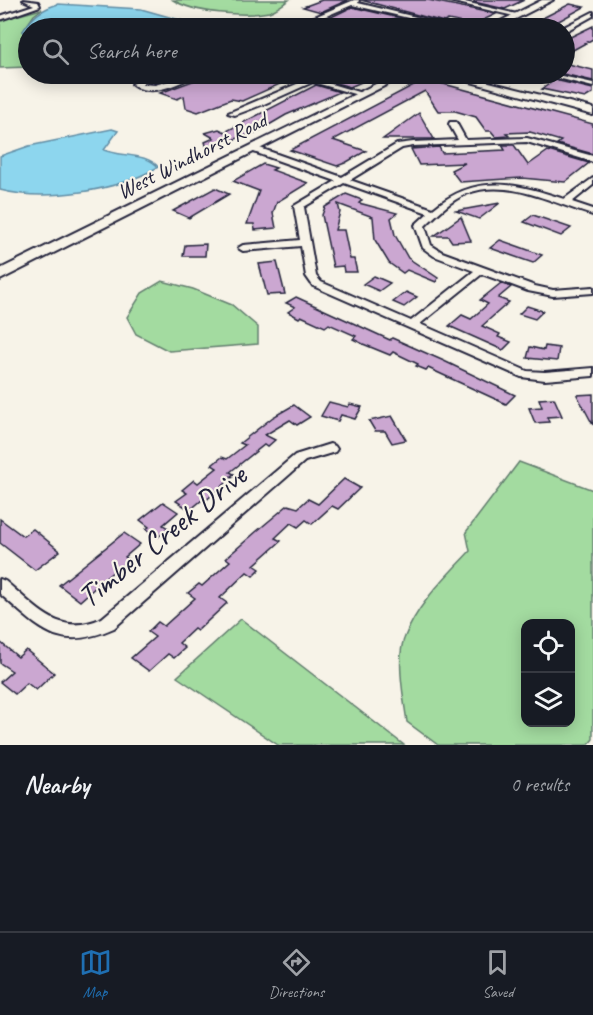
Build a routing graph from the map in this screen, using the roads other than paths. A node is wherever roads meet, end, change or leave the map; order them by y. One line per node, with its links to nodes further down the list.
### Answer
1 (26, 0): 8 (street)
2 (359, 0): 5 (street)
3 (448, 0): 7 (street)
4 (549, 0): 7 (street)
5 (351, 3): 9 (street); 10 (street)
6 (593, 14): 12 (street)
7 (518, 15): 11 (street)
8 (0, 18)
9 (316, 18)
10 (415, 18)
11 (512, 18)
12 (575, 24)
13 (575, 81): 20 (street)
14 (136, 84): 15 (street)
15 (165, 84)
16 (310, 84): 23 (street)
17 (323, 84): 21 (street)
18 (382, 84): 21 (street, West Windhorst Road)
19 (485, 84): 22 (street)
20 (593, 85)
21 (361, 94): 26 (street, West Windhorst Road)
22 (593, 112)
23 (232, 113)
24 (453, 124): 25 (street)
25 (463, 142): 27 (street); 28 (street)
26 (254, 149): 28 (street); 36 (street, West Windhorst Road)
27 (593, 159)
28 (342, 179): 31 (street); 33 (street)
29 (593, 181): 30 (street)
30 (565, 203): 31 (street); 32 (street)
31 (434, 212): 35 (street)
32 (593, 212)
33 (305, 243): 34 (street); 38 (street)
34 (243, 248)
35 (481, 270): 37 (street); 38 (street)
36 (0, 275)
37 (593, 290)
38 (411, 326): 39 (street)
39 (593, 372)
40 (330, 449): 41 (street, Timber Creek Drive)
41 (0, 585)

